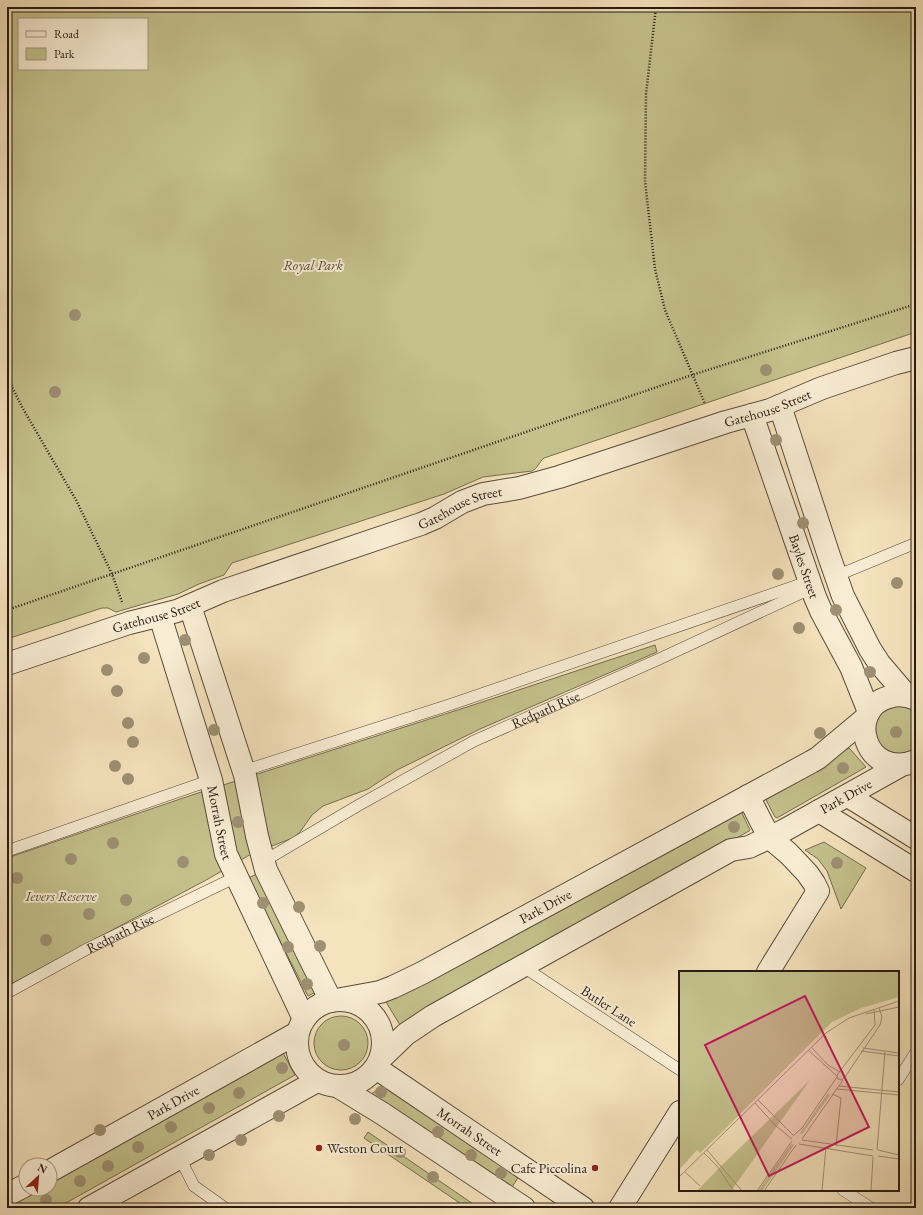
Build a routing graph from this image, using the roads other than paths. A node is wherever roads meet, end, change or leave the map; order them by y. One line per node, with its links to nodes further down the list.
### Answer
1 (916, 358): 2 (street, Gatehouse Street)
2 (780, 406): 3 (street, Gatehouse Street); 5 (street, Bayles Street)
3 (752, 415): 6 (street, Bayles Street); 7 (street, Gatehouse Street)
4 (916, 543): 5 (lane, Redpath Rise)
5 (836, 576): 6 (street, Redpath Rise); 10 (street, Bayles Street)
6 (811, 585): 11 (street, Bayles Street); 13 (lane, Redpath Rise); 21 (lane, Redpath Rise)
7 (190, 606): 8 (street, Gatehouse Street); 13 (street)
8 (160, 616): 9 (street, Gatehouse Street); 14 (street, Morrah Street)
9 (7, 664)
10 (913, 697): 11 (street, Park Drive)
11 (867, 715): 12 (street); 15 (street, Park Drive)
12 (908, 763): 16 (street, Park Drive)
13 (243, 771): 14 (street); 21 (street)
14 (211, 780): 20 (lane); 23 (street, Morrah Street)
15 (748, 796): 18 (street); 27 (street, Park Drive)
16 (848, 796): 17 (street, Park Drive); 19 (street)
17 (819, 812): 18 (street, Park Drive); 22 (street)
18 (770, 837): 24 (street, Park Drive); 25 (street)
19 (916, 838)
20 (7, 851)
21 (264, 861): 23 (street); 27 (street)
22 (916, 871)
23 (236, 877): 26 (lane, Redpath Rise); 28 (street, Morrah Street)
24 (522, 966): 30 (street, Park Drive); 31 (lane, Butler Lane)
25 (769, 971)
26 (7, 993)
27 (333, 1000): 28 (street); 30 (street)
28 (300, 1026): 33 (street); 37 (street, Park Drive)
29 (916, 1052): 32 (lane)
30 (379, 1063): 34 (street); 38 (street, Morrah Street)
31 (679, 1069)
32 (899, 1078)
33 (317, 1080): 34 (street); 36 (street)
34 (339, 1087): 44 (street)
35 (679, 1114): 47 (street)
36 (180, 1158): 42 (street); 43 (lane)
37 (58, 1166)
38 (544, 1182): 45 (street); 46 (street, Morrah Street)
39 (18, 1189): 41 (street)
40 (845, 1191): 48 (lane)
41 (7, 1195)
42 (89, 1208)
43 (225, 1208)
44 (524, 1208)
45 (527, 1208)
46 (583, 1208)
47 (620, 1208)
48 (871, 1208)

